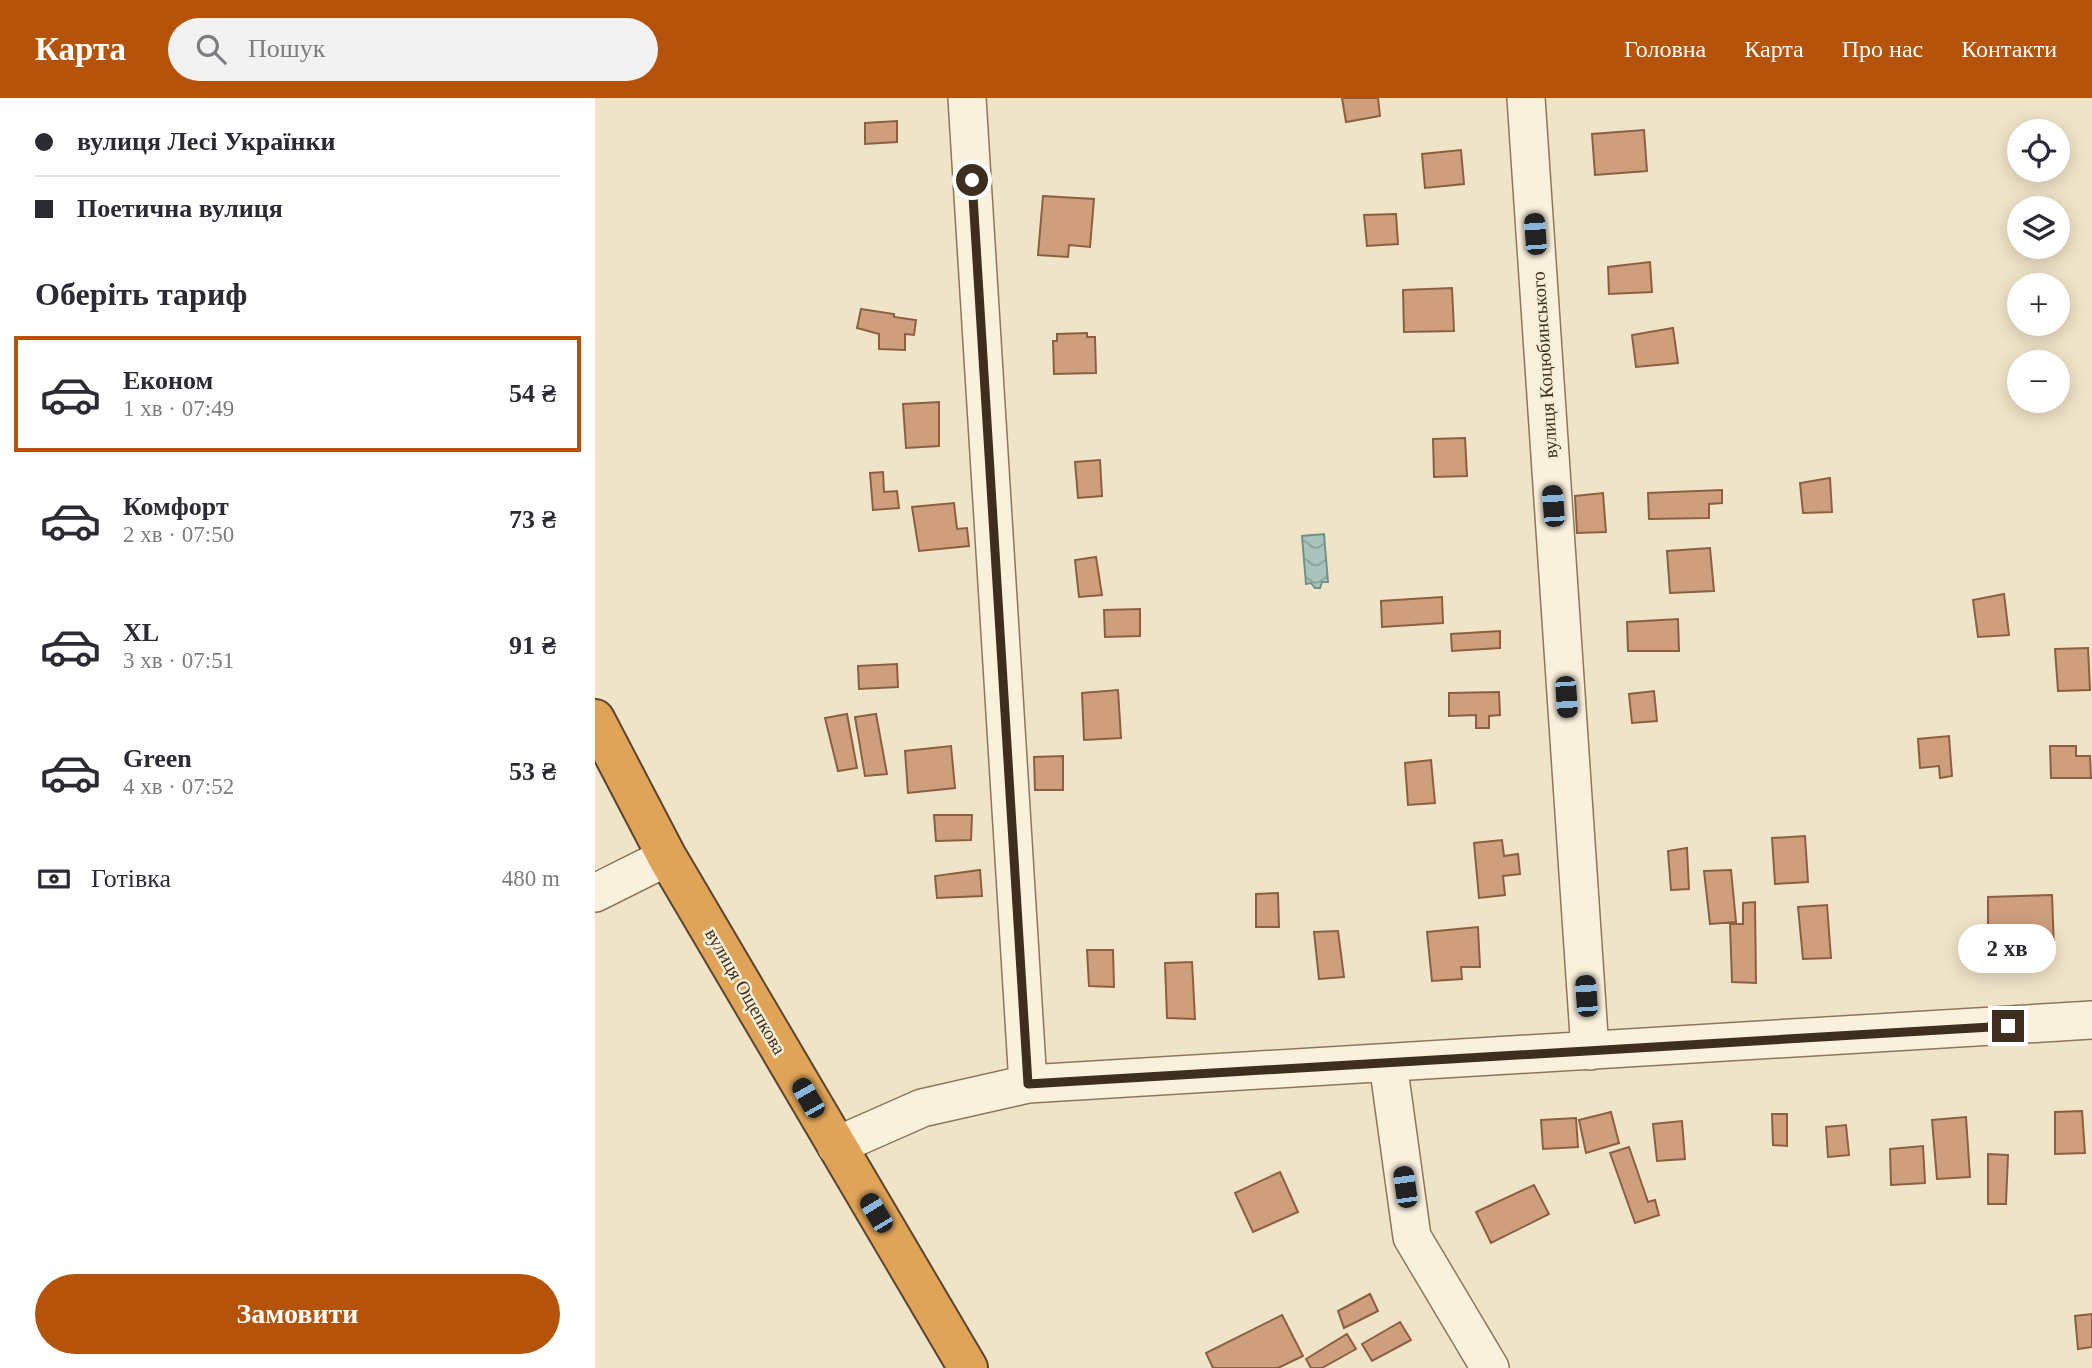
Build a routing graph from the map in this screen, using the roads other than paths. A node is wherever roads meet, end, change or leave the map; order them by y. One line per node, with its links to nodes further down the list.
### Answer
1 (967, 98): 9 (street)
2 (1526, 98): 7 (street, вулиця Коцюбинського)
3 (595, 719): 4 (highway, вулиця Ощепкова)
4 (667, 857): 5 (street); 10 (highway, вулиця Ощепкова)
5 (595, 893)
6 (2092, 1020): 7 (street)
7 (1590, 1051): 8 (street)
8 (1388, 1063): 9 (street); 12 (street)
9 (1028, 1084): 10 (street)
10 (836, 1146): 11 (highway, вулиця Ощепкова)
11 (968, 1368)
12 (1490, 1368)

